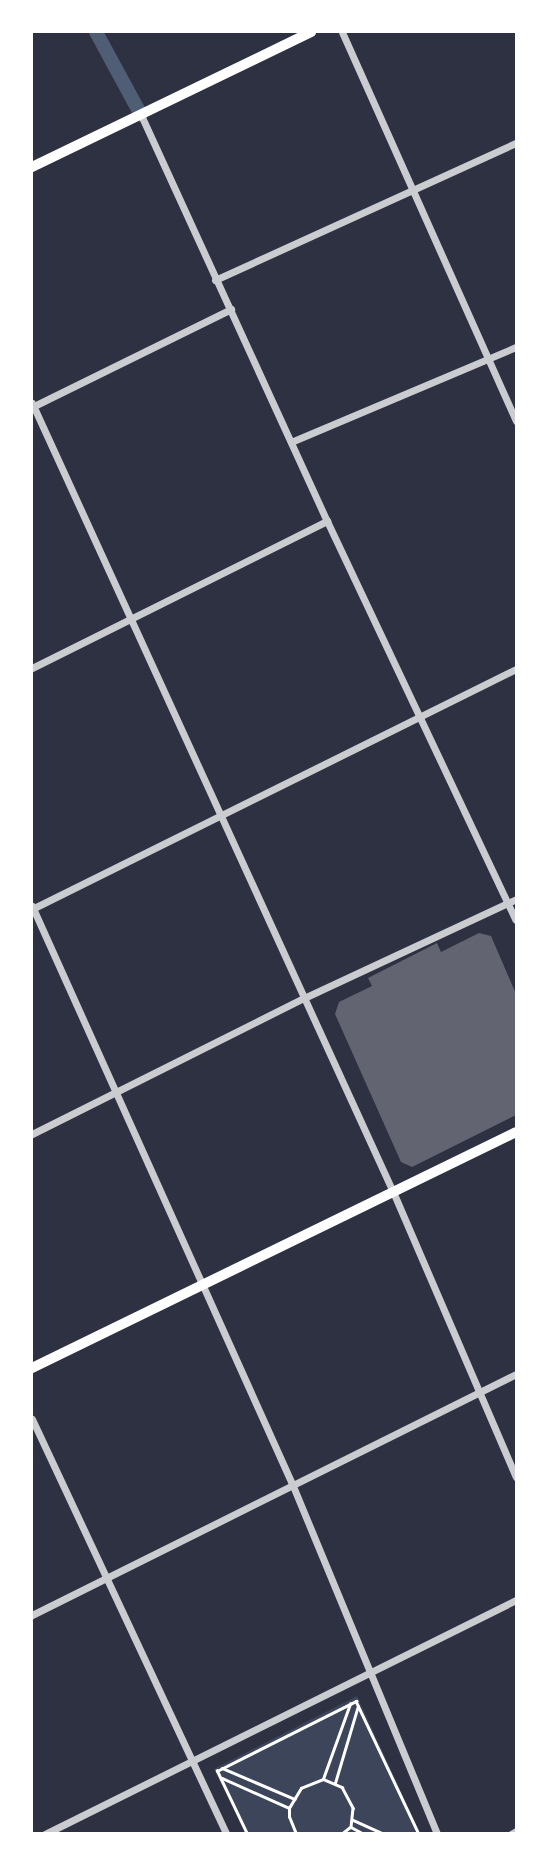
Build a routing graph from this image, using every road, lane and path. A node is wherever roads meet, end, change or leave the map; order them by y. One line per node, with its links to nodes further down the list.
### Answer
1 (311, 32): 3 (main road)
2 (342, 32): 6 (street)
3 (141, 115): 5 (main road); 7 (street)
4 (516, 143): 6 (street)
5 (32, 167)
6 (414, 189): 7 (street); 10 (street)
7 (215, 280): 8 (street)
8 (231, 309): 11 (street); 13 (street)
9 (516, 347): 10 (street)
10 (489, 358): 12 (street); 13 (street)
11 (32, 406): 15 (street)
12 (516, 421)
13 (291, 442): 14 (street)
14 (327, 521): 15 (street); 18 (street)
15 (129, 618): 16 (street); 19 (street)
16 (32, 668)
17 (516, 669): 18 (street)
18 (422, 716): 19 (street); 20 (street)
19 (220, 816): 21 (street); 23 (street)
20 (513, 901): 22 (street); 23 (street)
21 (32, 908): 24 (street)
22 (516, 920)
23 (304, 999): 24 (street); 27 (street)
24 (116, 1094): 26 (street); 28 (street)
25 (516, 1132): 27 (main road)
26 (32, 1134)
27 (394, 1194): 28 (main road); 31 (street)
28 (203, 1287): 29 (main road); 34 (street)
29 (32, 1368)
30 (516, 1374): 31 (street)
31 (481, 1393): 33 (street); 34 (street)
32 (32, 1419): 35 (street)
33 (516, 1477)
34 (293, 1486): 35 (street); 38 (street)
35 (107, 1578): 37 (street); 41 (street)
36 (516, 1600): 38 (street)
37 (32, 1615)
38 (370, 1672): 41 (street); 59 (street)
39 (350, 1704): 40 (path); 42 (path); 44 (path)
40 (358, 1706): 45 (path); 58 (path)
41 (193, 1758): 51 (street); 52 (street)
42 (222, 1768): 43 (path); 46 (path)
43 (220, 1777): 47 (path); 53 (path)
44 (323, 1779): 45 (path); 46 (path)
45 (335, 1783): 48 (path)
46 (295, 1799): 47 (path)
47 (289, 1808): 54 (path)
48 (353, 1820): 49 (path); 57 (path)
49 (351, 1827): 55 (path); 56 (path)
50 (516, 1831): 60 (street)
51 (44, 1833)
52 (226, 1833)
53 (247, 1833)
54 (296, 1833)
55 (342, 1833)
56 (364, 1833)
57 (384, 1833)
58 (419, 1833)
59 (438, 1833)
60 (511, 1833)

